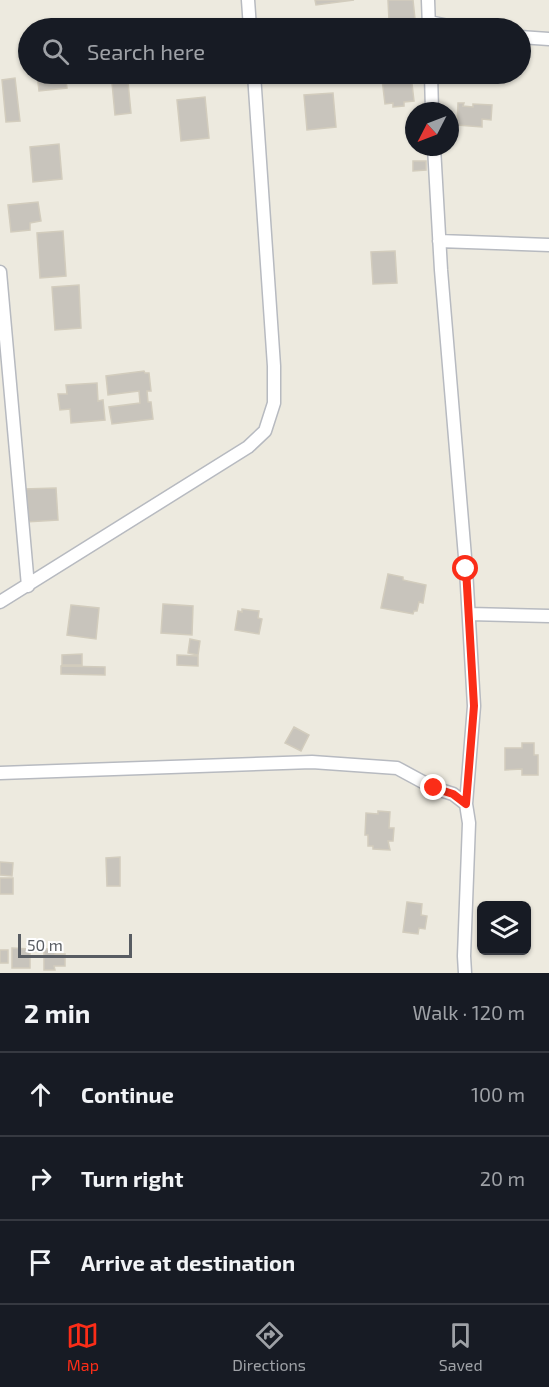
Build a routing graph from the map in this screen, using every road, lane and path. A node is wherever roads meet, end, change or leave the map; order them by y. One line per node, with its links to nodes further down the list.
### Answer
1 (248, 0): 3 (street)
2 (428, 0): 4 (street)
3 (249, 18)
4 (429, 18)
5 (531, 38): 6 (street)
6 (549, 39)
7 (255, 84): 14 (street)
8 (431, 84): 9 (street)
9 (432, 102)
10 (434, 156): 11 (street)
11 (439, 241): 12 (street); 16 (street)
12 (549, 245)
13 (0, 272): 14 (street)
14 (28, 586): 15 (street)
15 (0, 602)
16 (469, 615): 17 (street); 19 (street)
17 (549, 616)
18 (0, 773): 19 (street)
19 (466, 804): 20 (street)
20 (465, 973)

